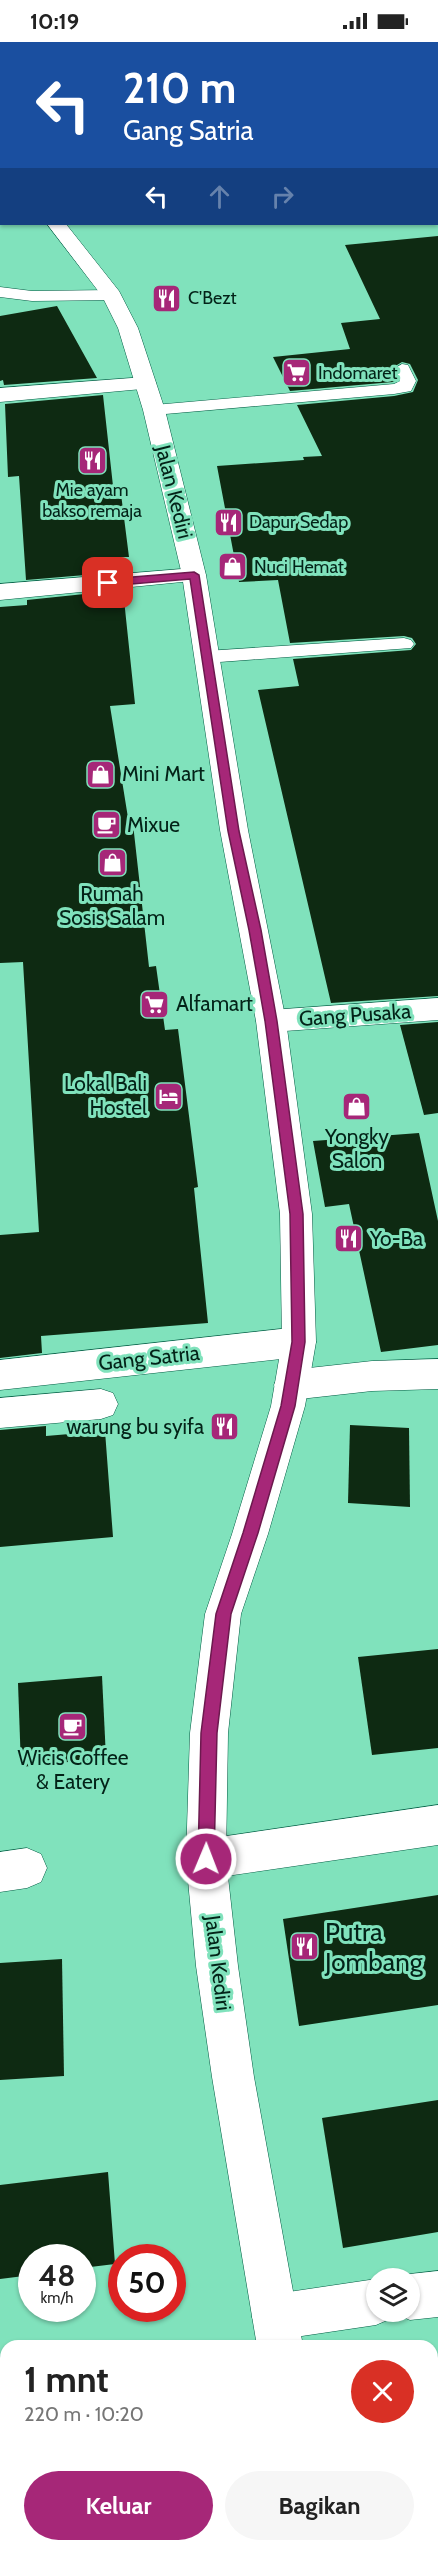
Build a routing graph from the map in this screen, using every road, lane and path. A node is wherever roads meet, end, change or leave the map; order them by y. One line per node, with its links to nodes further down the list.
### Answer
1 (57, 225): 3 (main road, Jalan Kediri)
2 (0, 292): 3 (lane)
3 (112, 294): 6 (main road, Jalan Kediri)
4 (402, 369): 6 (lane)
5 (0, 395): 6 (main road)
6 (150, 396): 7 (main road, Jalan Kediri)
7 (194, 575): 8 (main road); 10 (main road, Jalan Kediri)
8 (0, 591)
9 (404, 645): 10 (lane)
10 (206, 657): 12 (main road, Jalan Kediri)
11 (438, 1009): 12 (main road, Gang Pusaka)
12 (271, 1021): 13 (main road, Jalan Kediri)
13 (298, 1342): 15 (main road, Gang Satria); 16 (main road, Jalan Kediri)
14 (438, 1374): 16 (main road)
15 (0, 1375)
16 (291, 1385): 20 (main road, Jalan Kediri)
17 (101, 1404): 18 (main road)
18 (0, 1413)
19 (438, 1825): 20 (main road)
20 (206, 1859): 24 (main road, Jalan Kediri)
21 (438, 2294): 22 (main road)
22 (420, 2296)
23 (366, 2305): 24 (main road)
24 (278, 2332)

